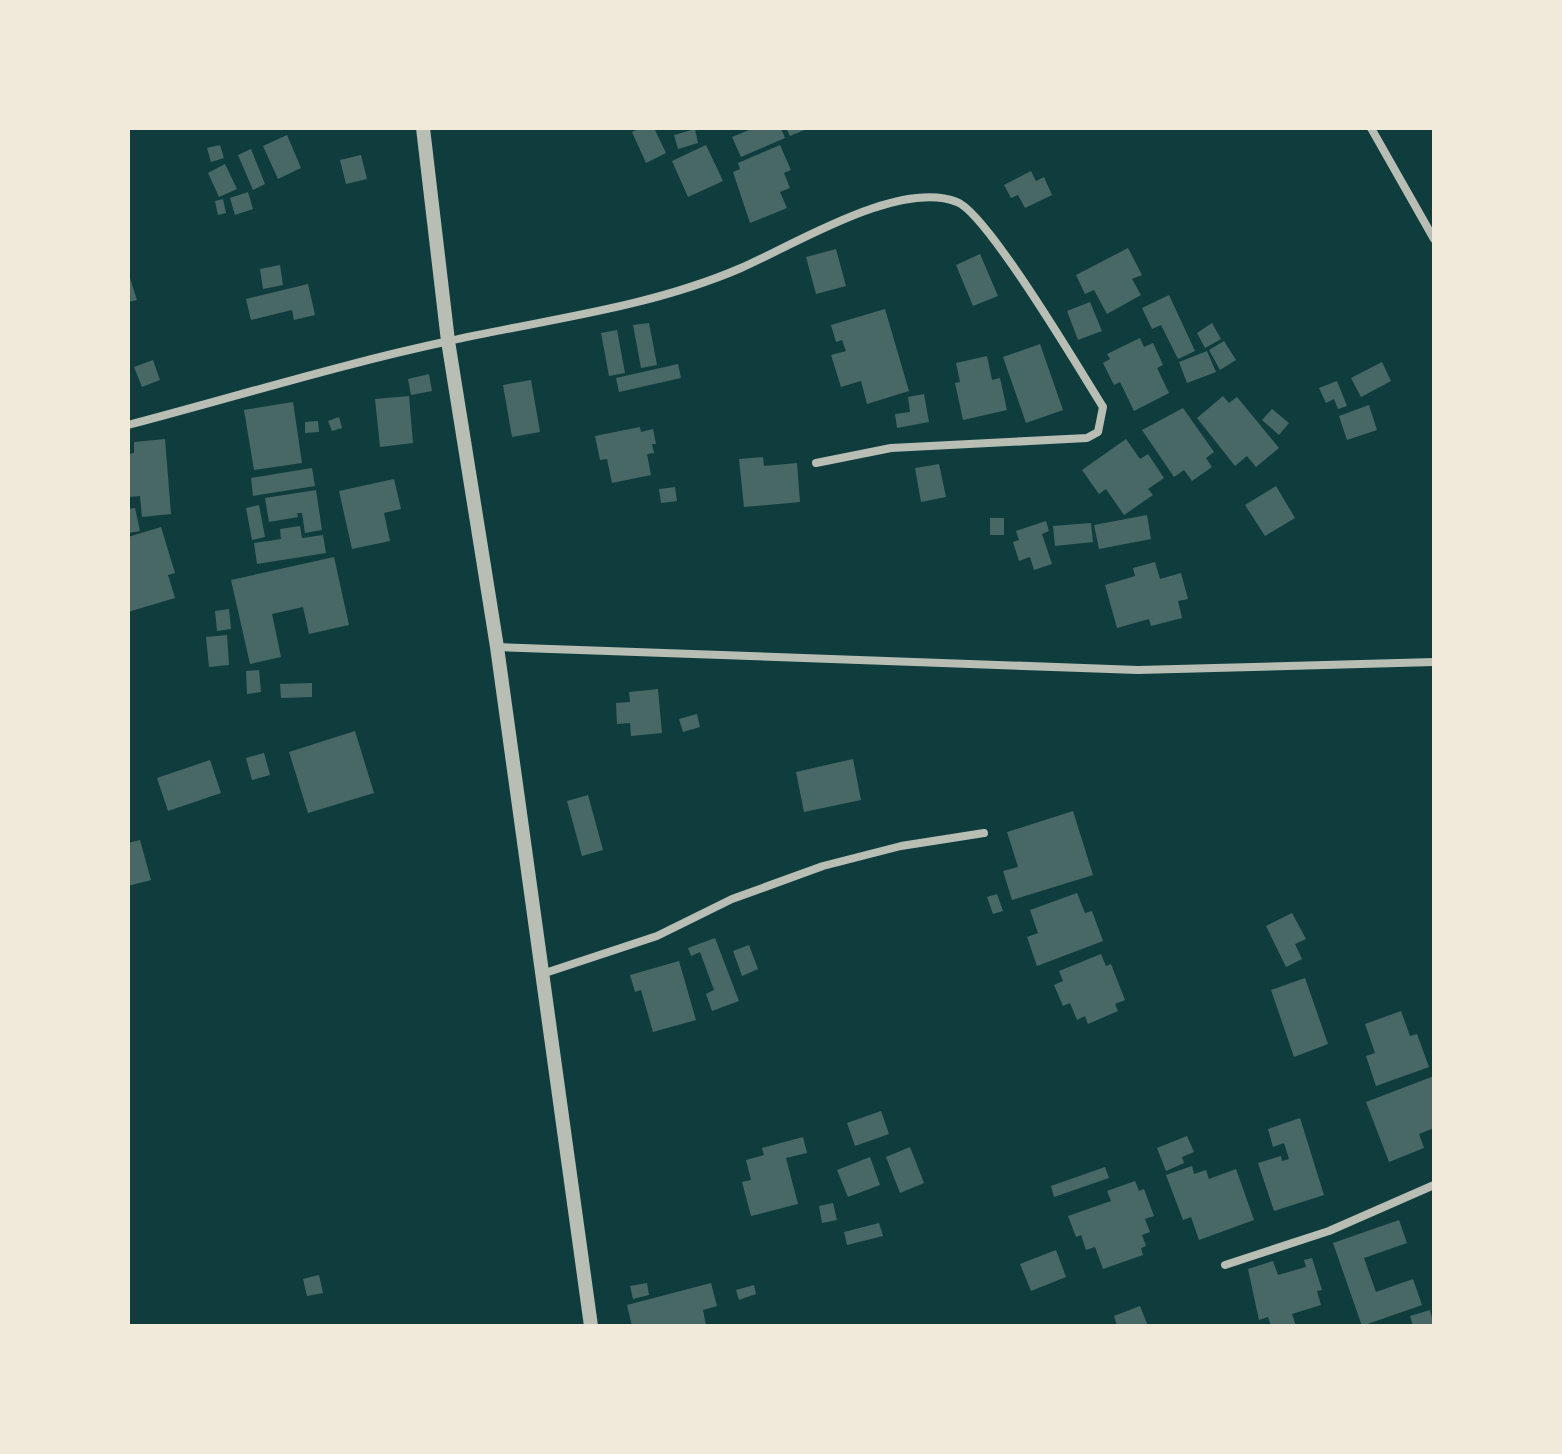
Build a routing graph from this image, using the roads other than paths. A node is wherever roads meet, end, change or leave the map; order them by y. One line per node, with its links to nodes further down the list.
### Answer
1 (423, 128): 4 (street)
2 (1371, 128): 3 (street)
3 (1434, 239)
4 (448, 341): 5 (street); 6 (street); 7 (street)
5 (128, 425)
6 (816, 463)
7 (497, 647): 8 (street); 10 (street)
8 (1434, 662)
9 (984, 833): 10 (street)
10 (542, 974): 13 (street)
11 (1434, 1185): 12 (street)
12 (1225, 1265)
13 (591, 1326)

